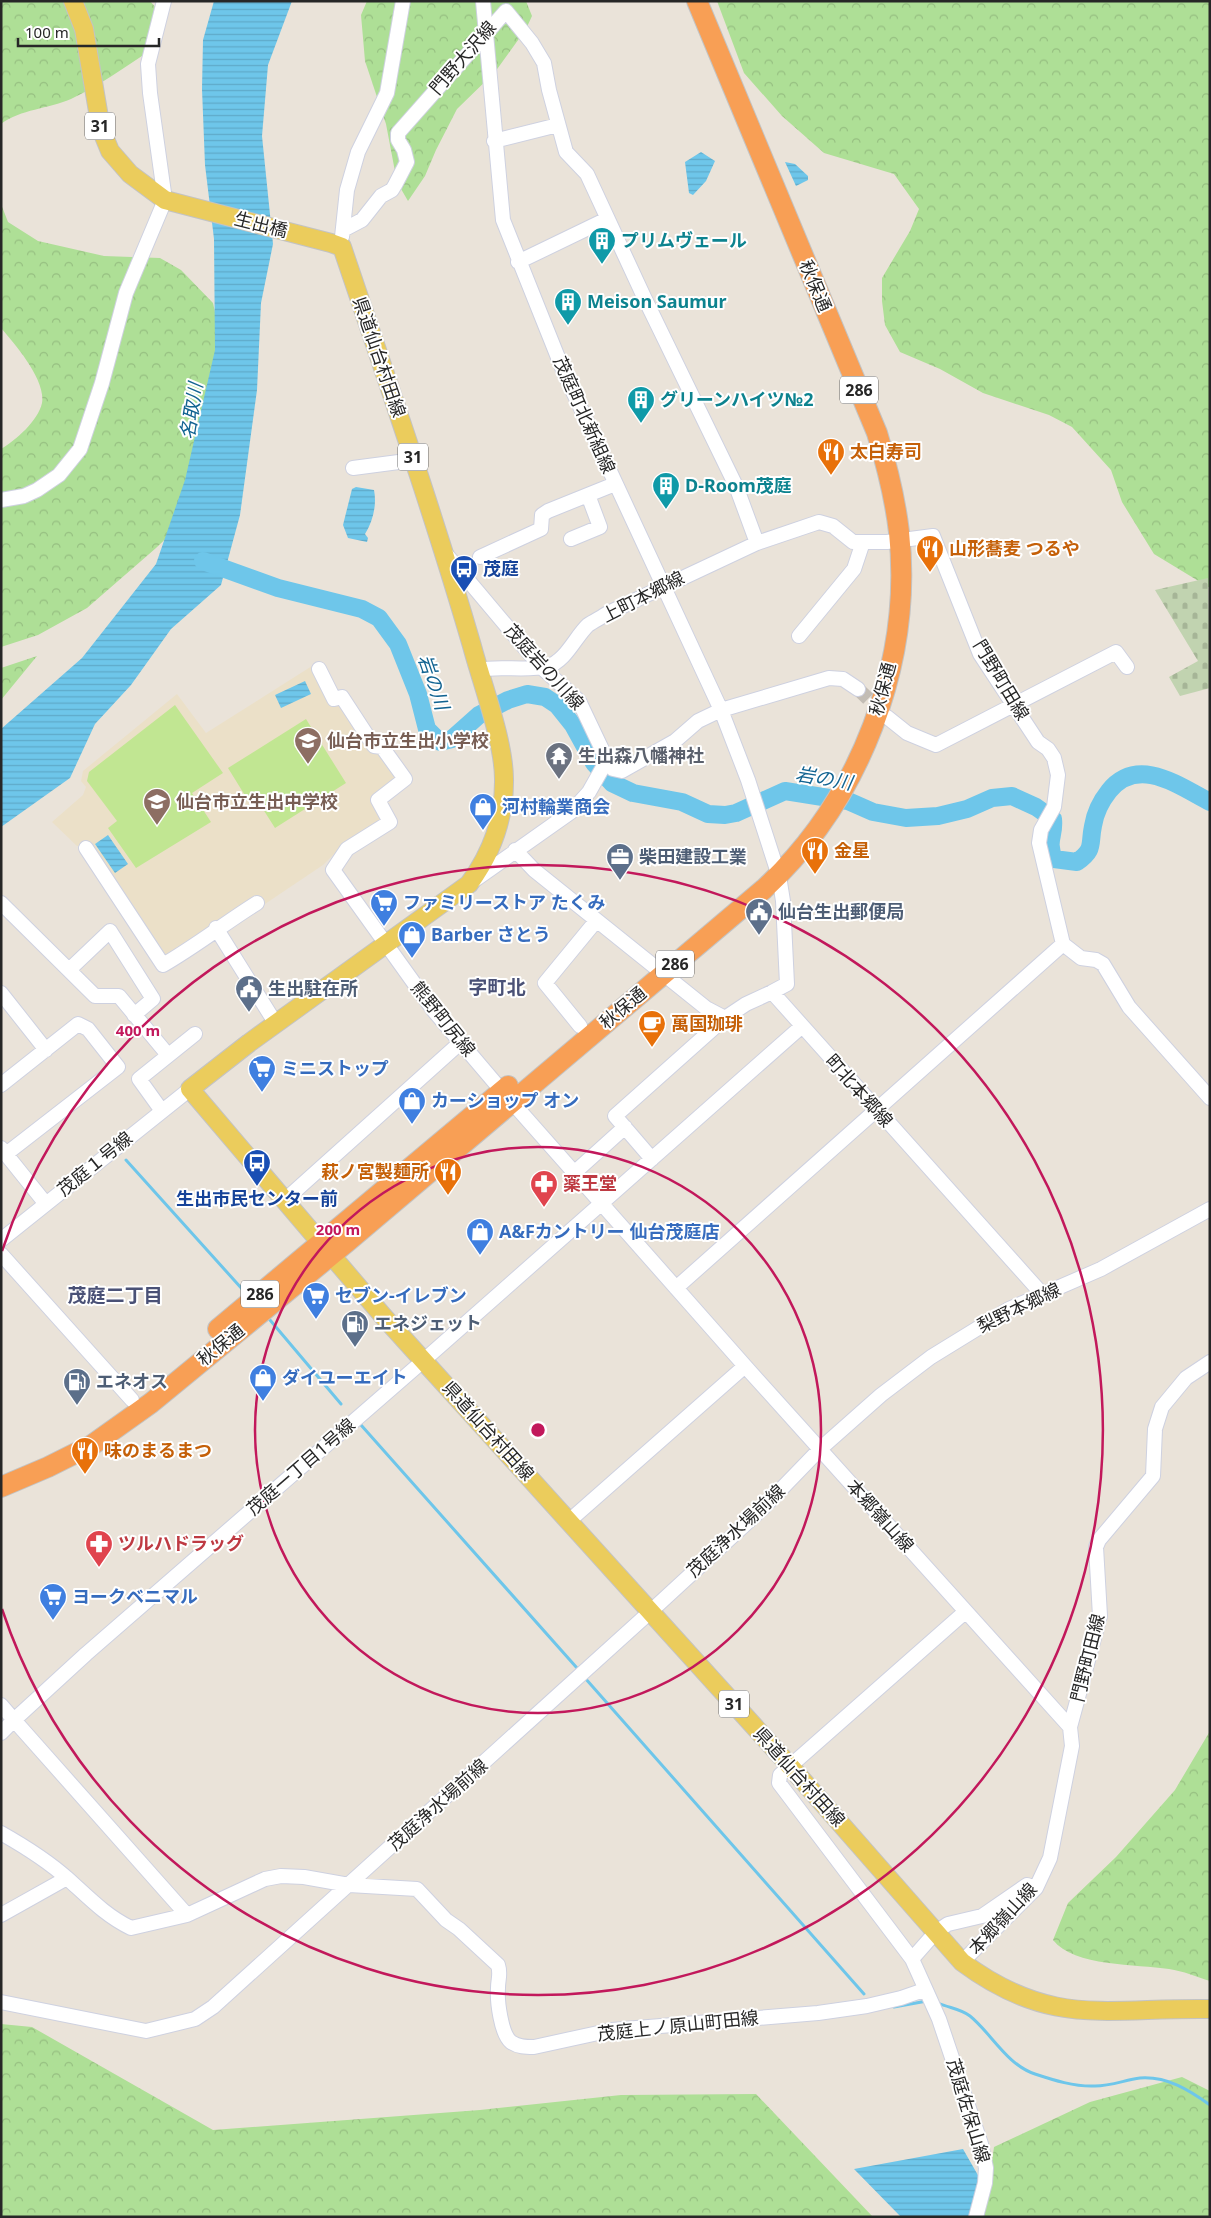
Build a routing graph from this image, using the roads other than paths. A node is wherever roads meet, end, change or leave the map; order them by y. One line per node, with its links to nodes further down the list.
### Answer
1 (73, 1): 11 (main road, 31)
2 (164, 1): 11 (street)
3 (403, 1): 13 (street)
4 (483, 1): 8 (street, 茂庭町北新組線)
5 (684, 1): 22 (highway, 秋保通 / 286)
6 (697, 1): 22 (highway, 秋保通 / 286)
7 (510, 6): 8 (street, 門野大沢線); 9 (street, 門野大沢線)
8 (486, 31): 10 (street, 茂庭町北新組線); 13 (street, 門野大沢線)
9 (558, 125): 10 (street); 12 (street, 門野大沢線)
10 (494, 140): 14 (street, 茂庭町北新組線)
11 (165, 200): 13 (main road, 生出橋 / 31); 19 (street)
12 (607, 219): 14 (street); 23 (street, 門野大沢線)
13 (339, 240): 15 (main road, 県道仙台村田線 / 31)
14 (518, 262): 17 (street, 茂庭町北新組線)
15 (414, 460): 16 (street); 24 (main road, 県道仙台村田線 / 31)
16 (353, 468)
17 (615, 484): 18 (street); 26 (street, 茂庭町北新組線)
18 (588, 495): 20 (street); 25 (street)
19 (1, 500)
20 (571, 539)
21 (863, 542): 22 (street); 23 (street); 27 (street)
22 (893, 542): 33 (street, 門野町田線); 39 (highway, 秋保通 / 286)
23 (758, 543): 26 (street, 上町本郷線)
24 (445, 553): 28 (street, 茂庭岩の川線); 31 (main road, 県道仙台村田線 / 31)
25 (480, 558)
26 (663, 585): 28 (street, 上町本郷線); 34 (street, 茂庭町北新組線)
27 (799, 636)
28 (541, 666): 31 (street); 36 (street, 茂庭岩の川線)
29 (1127, 668): 33 (street)
30 (319, 669): 46 (street, 熊野町尻線)
31 (480, 675): 40 (main road, 31)
32 (858, 689): 34 (street)
33 (1015, 704): 35 (street); 45 (street, 門野町田線)
34 (721, 710): 36 (street); 39 (street, 茂庭町北新組線)
35 (887, 717)
36 (605, 763): 38 (street)
37 (86, 848): 44 (street)
38 (516, 850): 40 (street); 43 (street)
39 (777, 869): 48 (highway, 秋保通 / 286); 49 (street, 茂庭町北新組線)
40 (469, 884): 46 (main road, 31)
41 (1, 903): 47 (street)
42 (257, 903): 44 (street)
43 (596, 921): 48 (street); 54 (street)
44 (216, 928): 53 (street)
45 (1063, 944): 63 (street); 64 (street)
46 (387, 945): 53 (main road, 31); 57 (street, 熊野町尻線)
47 (70, 969): 51 (street); 51 (street)
48 (659, 969): 52 (street); 54 (highway, 秋保通 / 286); 62 (highway, 秋保通 / 286)
49 (772, 992): 52 (street); 55 (street, 町北本郷線)
50 (1, 993): 58 (street)
51 (134, 1015): 59 (street)
52 (725, 1018): 66 (street)
53 (276, 1024): 61 (main road, 31)
54 (580, 1026): 62 (highway, 秋保通 / 286)
55 (801, 1026): 64 (street, 町北本郷線); 68 (street, 茂庭一丁目1号線)
56 (195, 1034): 59 (street)
57 (460, 1042): 62 (street, 熊野町尻線); 70 (street)
58 (46, 1050): 60 (street); 67 (street)
59 (168, 1055): 65 (street)
60 (4, 1078)
61 (190, 1089): 65 (street, 茂庭１号線); 70 (main road, 県道仙台村田線 / 31)
62 (507, 1096): 69 (street, 本郷嶺山線); 75 (highway, 秋保通 / 286)
63 (1210, 1098)
64 (877, 1110): 77 (street); 78 (street, 町北本郷線)
65 (162, 1111): 71 (street, 茂庭１号線)
66 (625, 1128): 68 (street); 69 (street)
67 (4, 1151): 71 (street)
68 (652, 1159): 72 (street, 茂庭一丁目1号線)
69 (574, 1173): 72 (street, 本郷嶺山線)
70 (285, 1200): 75 (main road, 県道仙台村田線 / 31)
71 (46, 1204): 74 (street, 茂庭１号線)
72 (602, 1204): 77 (street, 本郷嶺山線); 79 (street, 茂庭一丁目1号線)
73 (1210, 1209): 78 (street, 梨野本郷線)
74 (4, 1233)
75 (326, 1249): 79 (main road, 県道仙台村田線 / 31); 82 (highway, 秋保通 / 286); 85 (highway, 秋保通 / 286)
76 (1, 1254): 82 (street)
77 (676, 1288): 81 (street, 本郷嶺山線)
78 (1043, 1295): 83 (street, 梨野本郷線)
79 (423, 1361): 86 (main road, 県道仙台村田線 / 31); 90 (street, 茂庭一丁目1号線)
80 (1210, 1362): 91 (street, 門野町田線)
81 (745, 1366): 83 (street, 本郷嶺山線); 86 (street)
82 (132, 1400): 84 (highway, 秋保通 / 286)
83 (820, 1449): 87 (street, 茂庭浄水場前線); 88 (street, 本郷嶺山線)
84 (1, 1474)
85 (1, 1487)
86 (569, 1521): 87 (main road, 県道仙台村田線 / 31)
87 (650, 1612): 93 (main road, 県道仙台村田線 / 31); 96 (street, 茂庭浄水場前線)
88 (965, 1612): 91 (street, 本郷嶺山線); 93 (street)
89 (1, 1705): 90 (street)
90 (14, 1720): 92 (street, 茂庭一丁目1号線); 99 (street)
91 (1070, 1727): 97 (street, 本郷嶺山線)
92 (1, 1733)
93 (790, 1766): 100 (street, 茂庭佐保山線); 101 (main road, 県道仙台村田線 / 31)
94 (1, 1833): 95 (street, 茂庭上ノ原山町田線)
95 (67, 1878): 98 (street); 99 (street, 茂庭上ノ原山町田線)
96 (349, 1885): 99 (street, 茂庭上ノ原山町田線); 102 (street, 茂庭上ノ原山町田線); 103 (street, 茂庭浄水場前線)
97 (1036, 1888): 100 (street); 101 (street, 本郷嶺山線)
98 (1, 1915)
99 (187, 1915)
100 (912, 1959): 102 (street, 茂庭佐保山線)
101 (962, 1962): 104 (main road, 県道仙台村田線 / 31)
102 (929, 1999): 105 (street, 茂庭佐保山線)
103 (1, 2002)
104 (1210, 2009)
105 (976, 2217)

